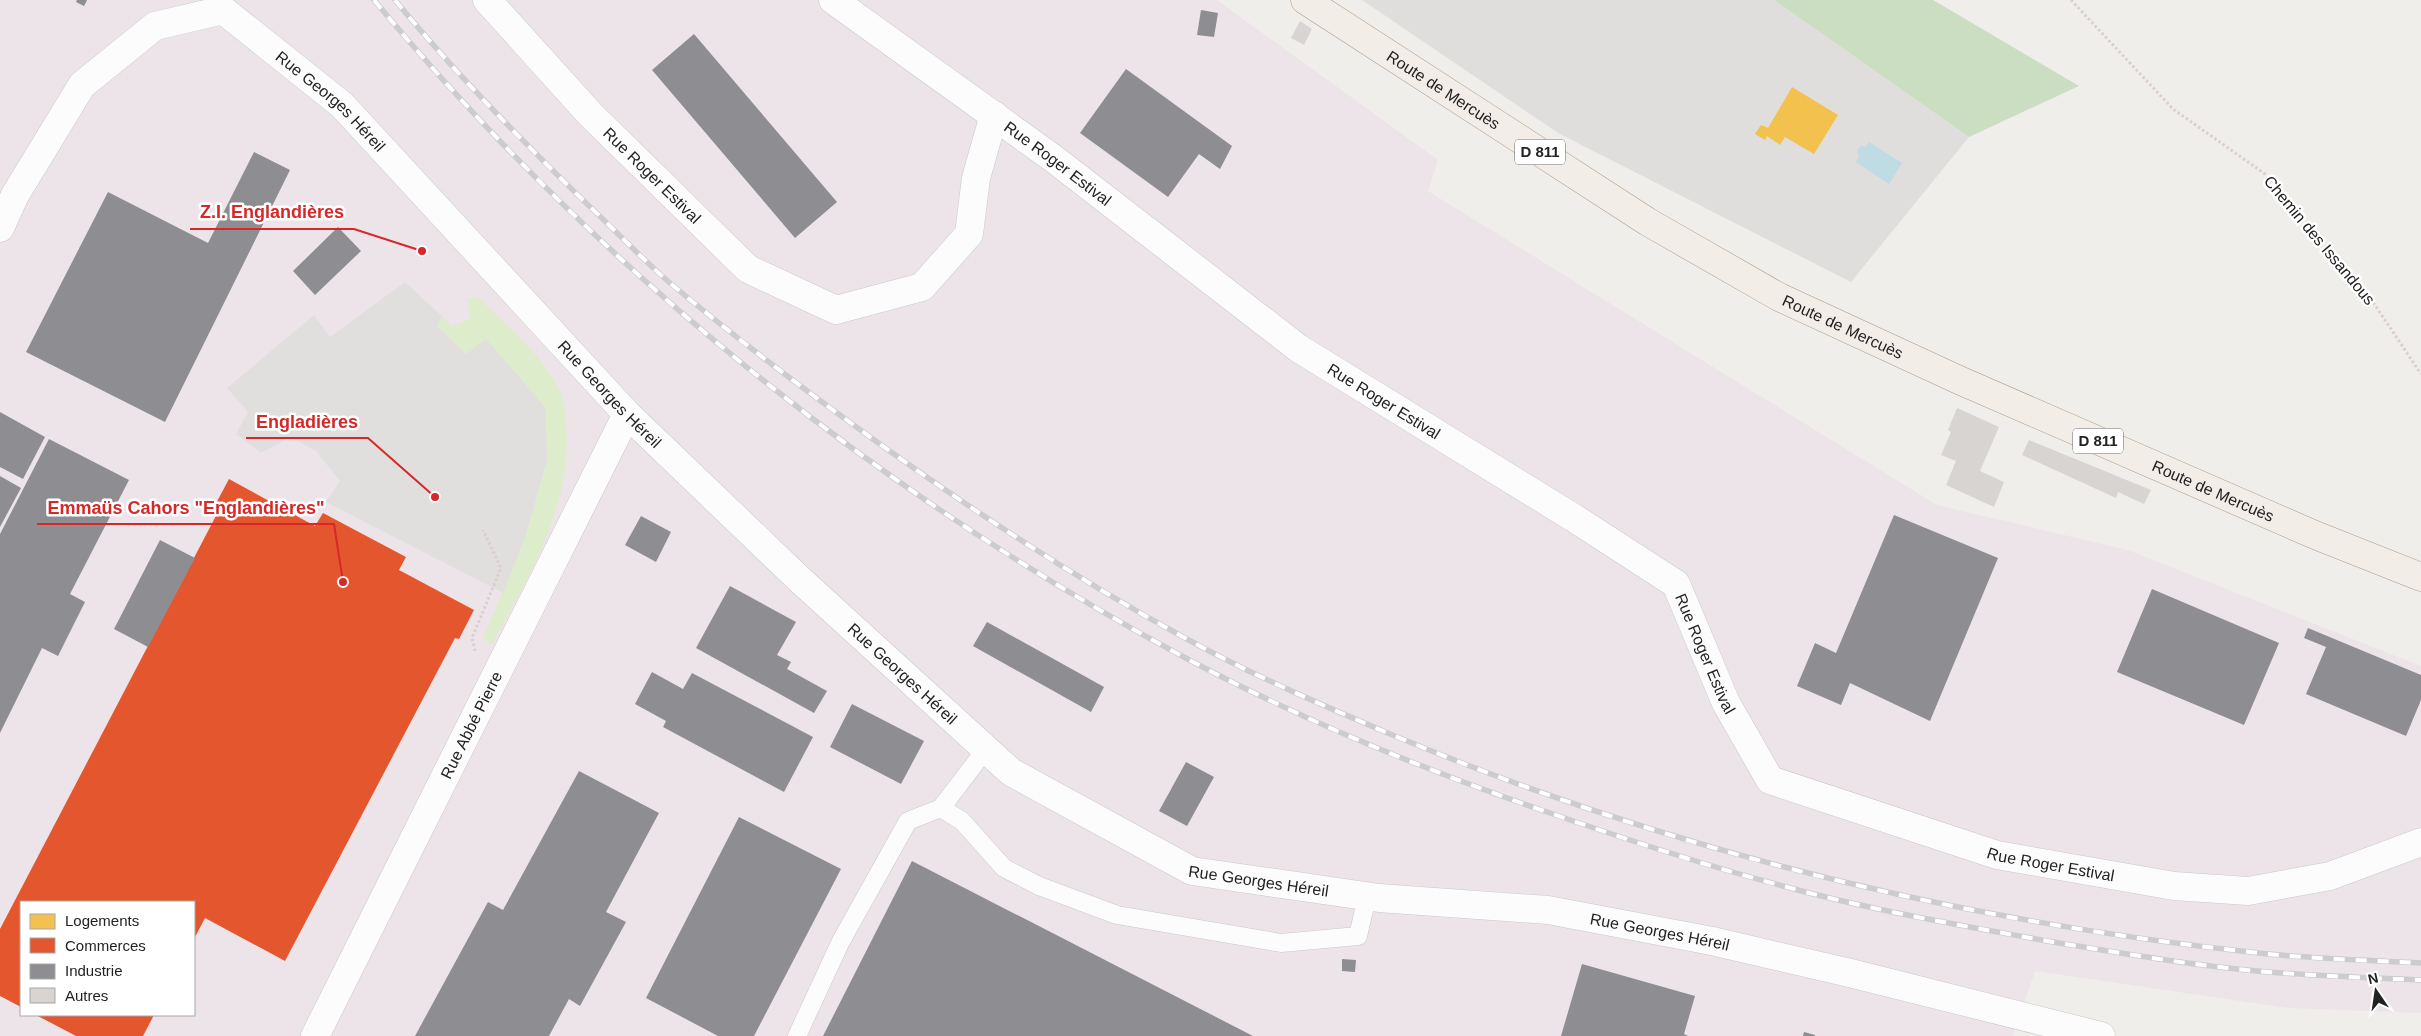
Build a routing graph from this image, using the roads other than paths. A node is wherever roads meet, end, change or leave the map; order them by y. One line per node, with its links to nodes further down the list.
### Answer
1 (487, 0): 5 (street, Rue Roger Estival)
2 (834, 0): 5 (street, Rue Roger Estival)
3 (1305, 0): 8 (main road, Route de Mercuès / D 811)
4 (220, 5): 6 (street, Rue Georges Héreil); 7 (street, Rue Georges Héreil)
5 (994, 115): 11 (street, Rue Roger Estival)
6 (0, 228)
7 (627, 414): 9 (street, Rue Georges Héreil); 13 (street, Rue Abbé Pierre)
8 (2421, 577)
9 (986, 749): 10 (lane); 12 (street, Rue Georges Héreil)
10 (941, 808): 12 (lane); 14 (lane)
11 (2421, 842)
12 (1367, 897): 15 (street, Rue Georges Héreil)
13 (315, 1036)
14 (797, 1036)
15 (2101, 1036)

